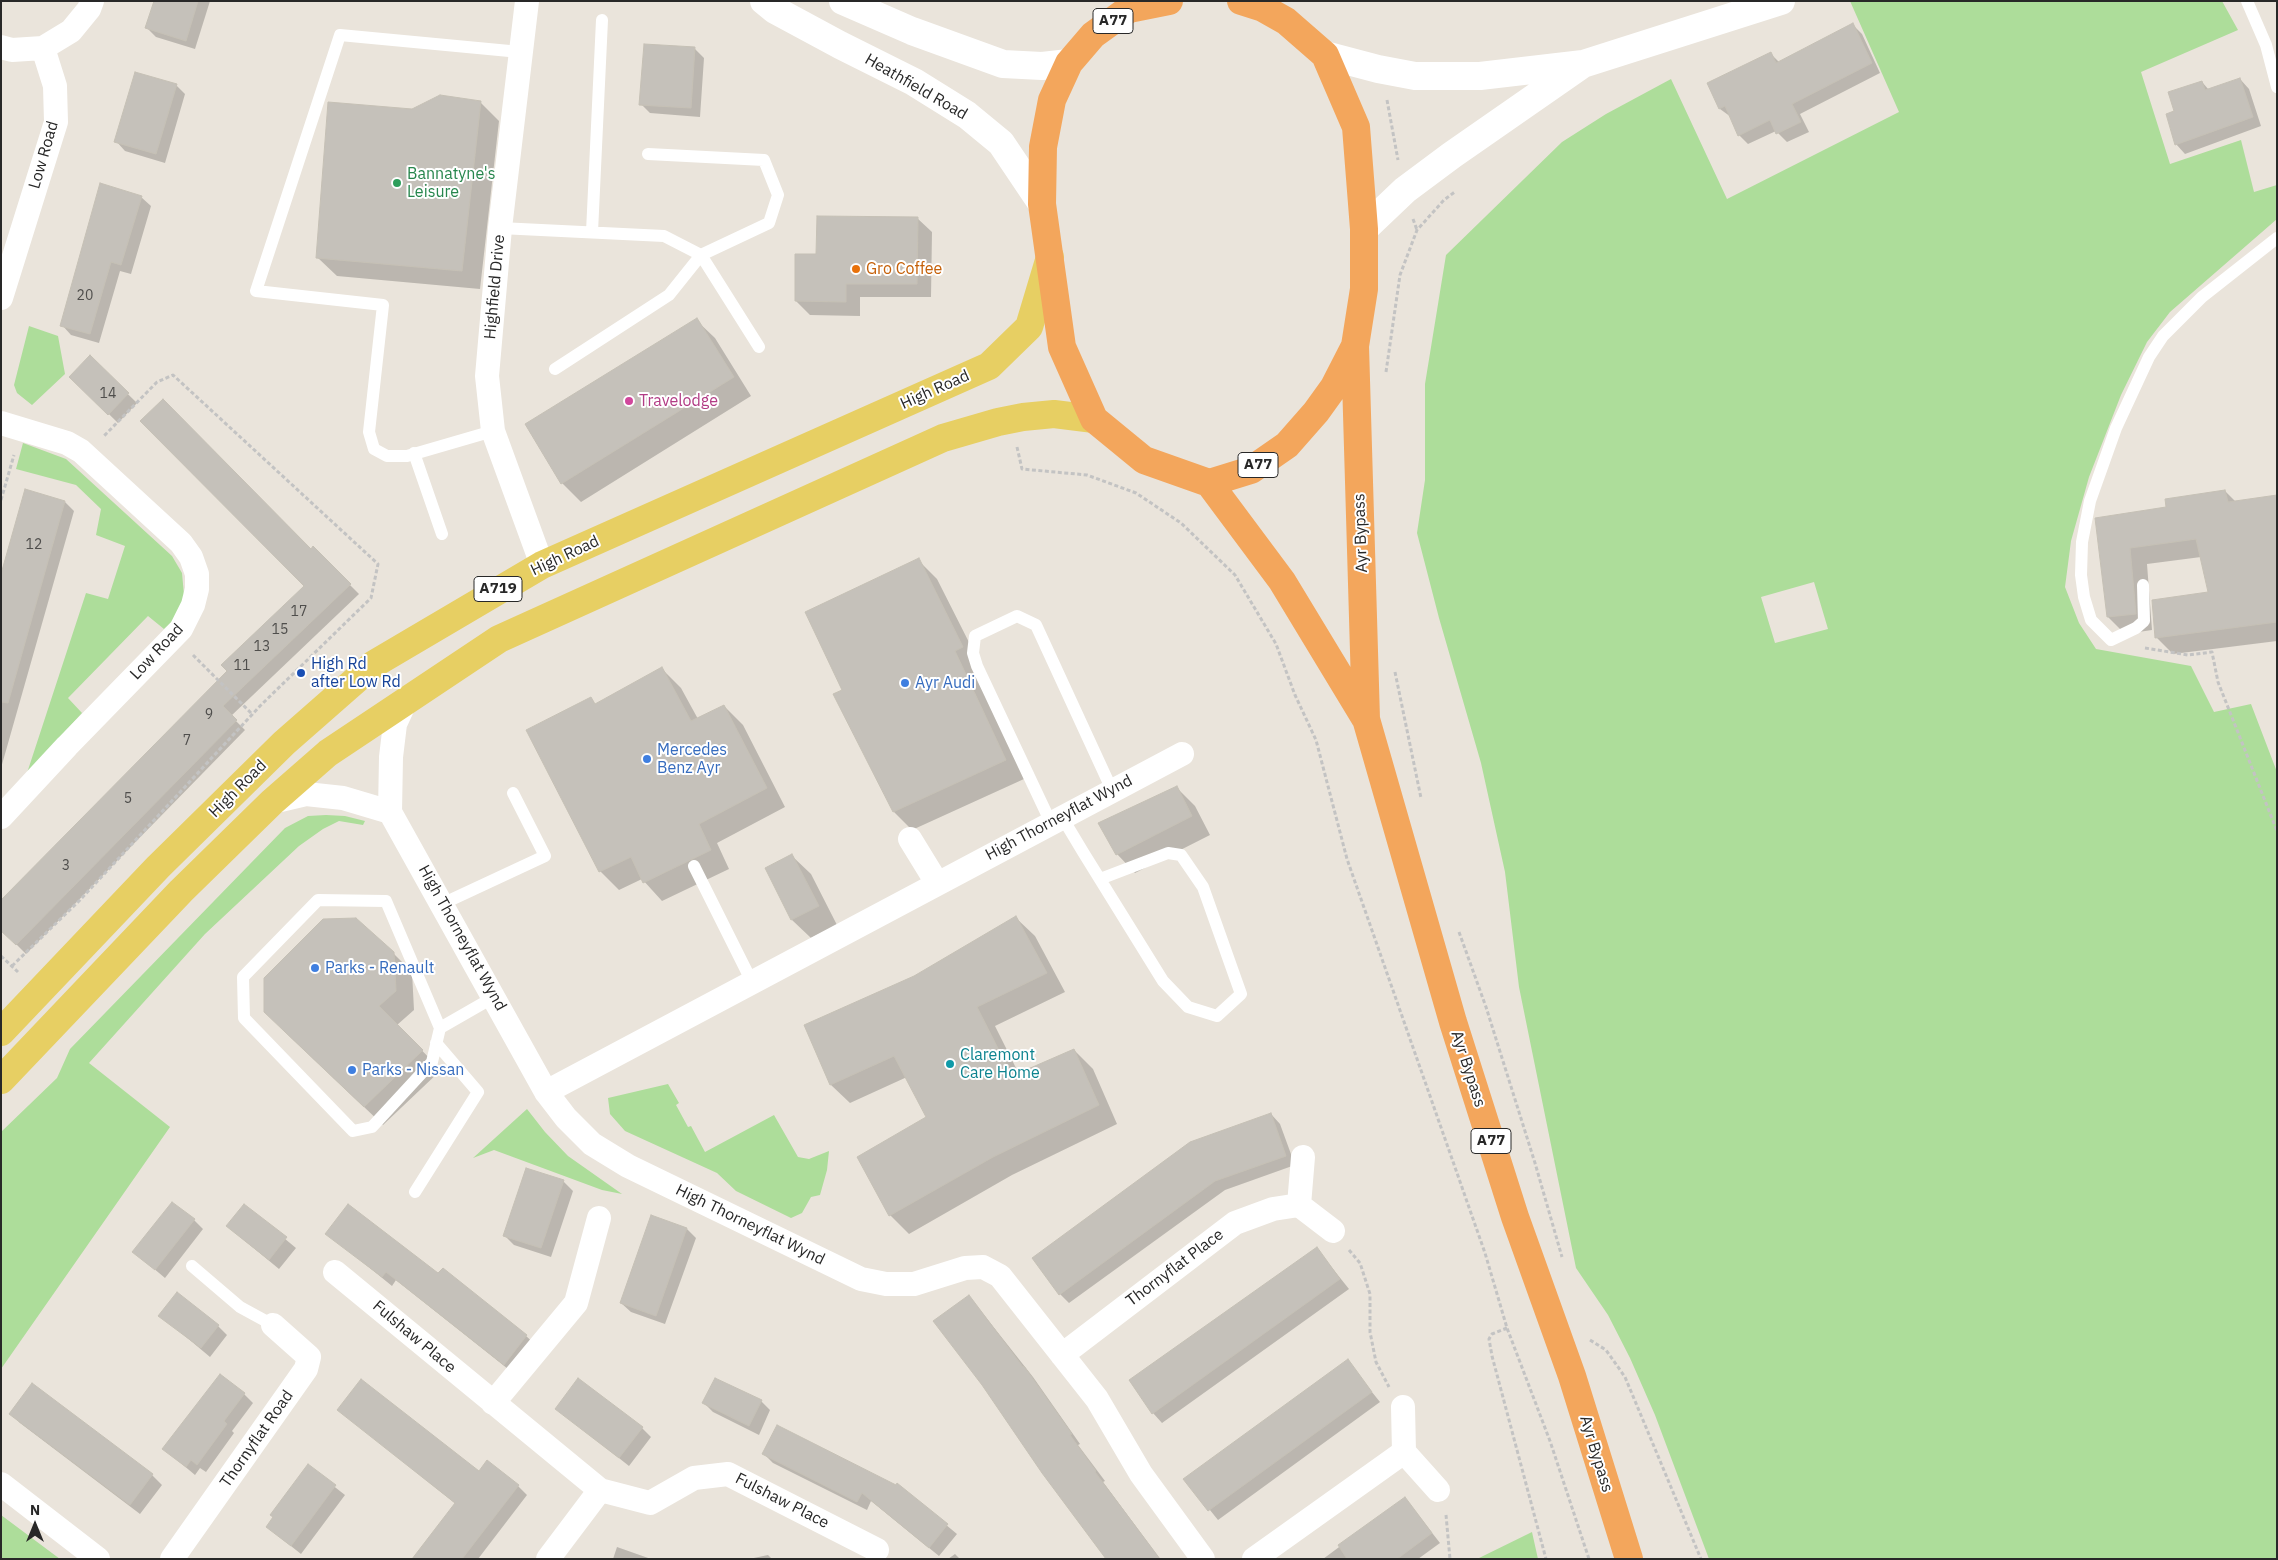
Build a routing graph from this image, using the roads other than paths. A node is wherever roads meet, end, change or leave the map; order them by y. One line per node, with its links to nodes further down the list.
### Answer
1 (92, 1): 12 (street)
2 (526, 1): 13 (street, Highfield Drive)
3 (764, 1): 19 (main road, Heathfield Road)
4 (843, 1): 15 (main road)
5 (1169, 1): 9 (highway, A77)
6 (1781, 1): 16 (main road)
7 (2247, 1): 17 (lane)
8 (1256, 3): 14 (highway, A77)
9 (1131, 5): 15 (highway, A77)
10 (602, 20): 22 (lane)
11 (1, 47): 12 (street)
12 (43, 48): 26 (street, Low Road)
13 (520, 52): 20 (street, Highfield Drive); 33 (lane)
14 (1325, 55): 16 (main road); 21 (highway, A77)
15 (1069, 63): 19 (highway, A77)
16 (1583, 64): 21 (main road)
17 (2277, 87)
18 (648, 154): 24 (lane)
19 (1042, 204): 25 (highway, A77)
20 (500, 228): 22 (lane); 32 (street, Highfield Drive)
21 (1364, 230): 27 (highway, A77)
22 (592, 232): 24 (lane)
23 (2277, 238): 37 (lane)
24 (701, 255): 28 (lane); 29 (lane)
25 (1050, 257): 30 (highway, A77); 36 (main road, High Road / A719)
26 (1, 298)
27 (1355, 346): 34 (highway, A77); 39 (highway, Ayr Bypass / A77)
28 (758, 347)
29 (555, 369)
30 (1094, 419): 34 (highway, A77); 38 (main road, High Road / A719)
31 (11, 426): 45 (street, Low Road)
32 (493, 430): 33 (lane); 36 (street, Highfield Drive)
33 (414, 453): 35 (lane)
34 (1209, 483): 39 (highway, Ayr Bypass / A77)
35 (442, 534)
36 (542, 565): 55 (main road, High Road / A719)
37 (2143, 585)
38 (407, 698): 43 (main road, High Road / A719); 44 (street)
39 (1366, 719): 80 (highway, Ayr Bypass / A77)
40 (1182, 754): 41 (street, High Thorneyflat Wynd)
41 (1112, 790): 46 (street, High Thorneyflat Wynd); 46 (lane)
42 (513, 793): 51 (lane)
43 (272, 802): 44 (street); 57 (main road, High Road / A719)
44 (390, 812): 51 (street, High Thorneyflat Wynd)
45 (1, 817)
46 (1056, 820): 49 (lane); 50 (street, High Thorneyflat Wynd)
47 (910, 838): 50 (street)
48 (694, 866): 52 (lane)
49 (1100, 879): 49 (lane)
50 (937, 883): 52 (street, High Thorneyflat Wynd)
51 (442, 904): 53 (street, High Thorneyflat Wynd)
52 (752, 982): 58 (street, High Thorneyflat Wynd)
53 (494, 997): 54 (lane); 58 (street, High Thorneyflat Wynd)
54 (440, 1028): 56 (lane); 56 (lane)
55 (1, 1032)
56 (436, 1044): 60 (lane)
57 (1, 1080)
58 (546, 1092): 67 (street, High Thorneyflat Wynd)
59 (1303, 1157): 61 (street)
60 (415, 1192)
61 (1299, 1206): 63 (street); 67 (street, Thornyflat Place)
62 (598, 1218): 69 (street)
63 (1333, 1231)
64 (192, 1266): 66 (lane)
65 (335, 1272): 69 (street, Fulshaw Place)
66 (273, 1325): 76 (street, Thornyflat Road)
67 (1062, 1355): 78 (street)
68 (1396, 1397): 70 (street)
69 (493, 1403): 72 (street, Fulshaw Place)
70 (1404, 1452): 73 (street); 79 (street)
71 (1, 1484): 75 (street)
72 (600, 1490): 74 (street, Fulshaw Place); 77 (street)
73 (1438, 1490)
74 (877, 1556)
75 (98, 1559)
76 (172, 1559)
77 (548, 1559)
78 (1203, 1559)
79 (1254, 1559)
80 (1629, 1559)

